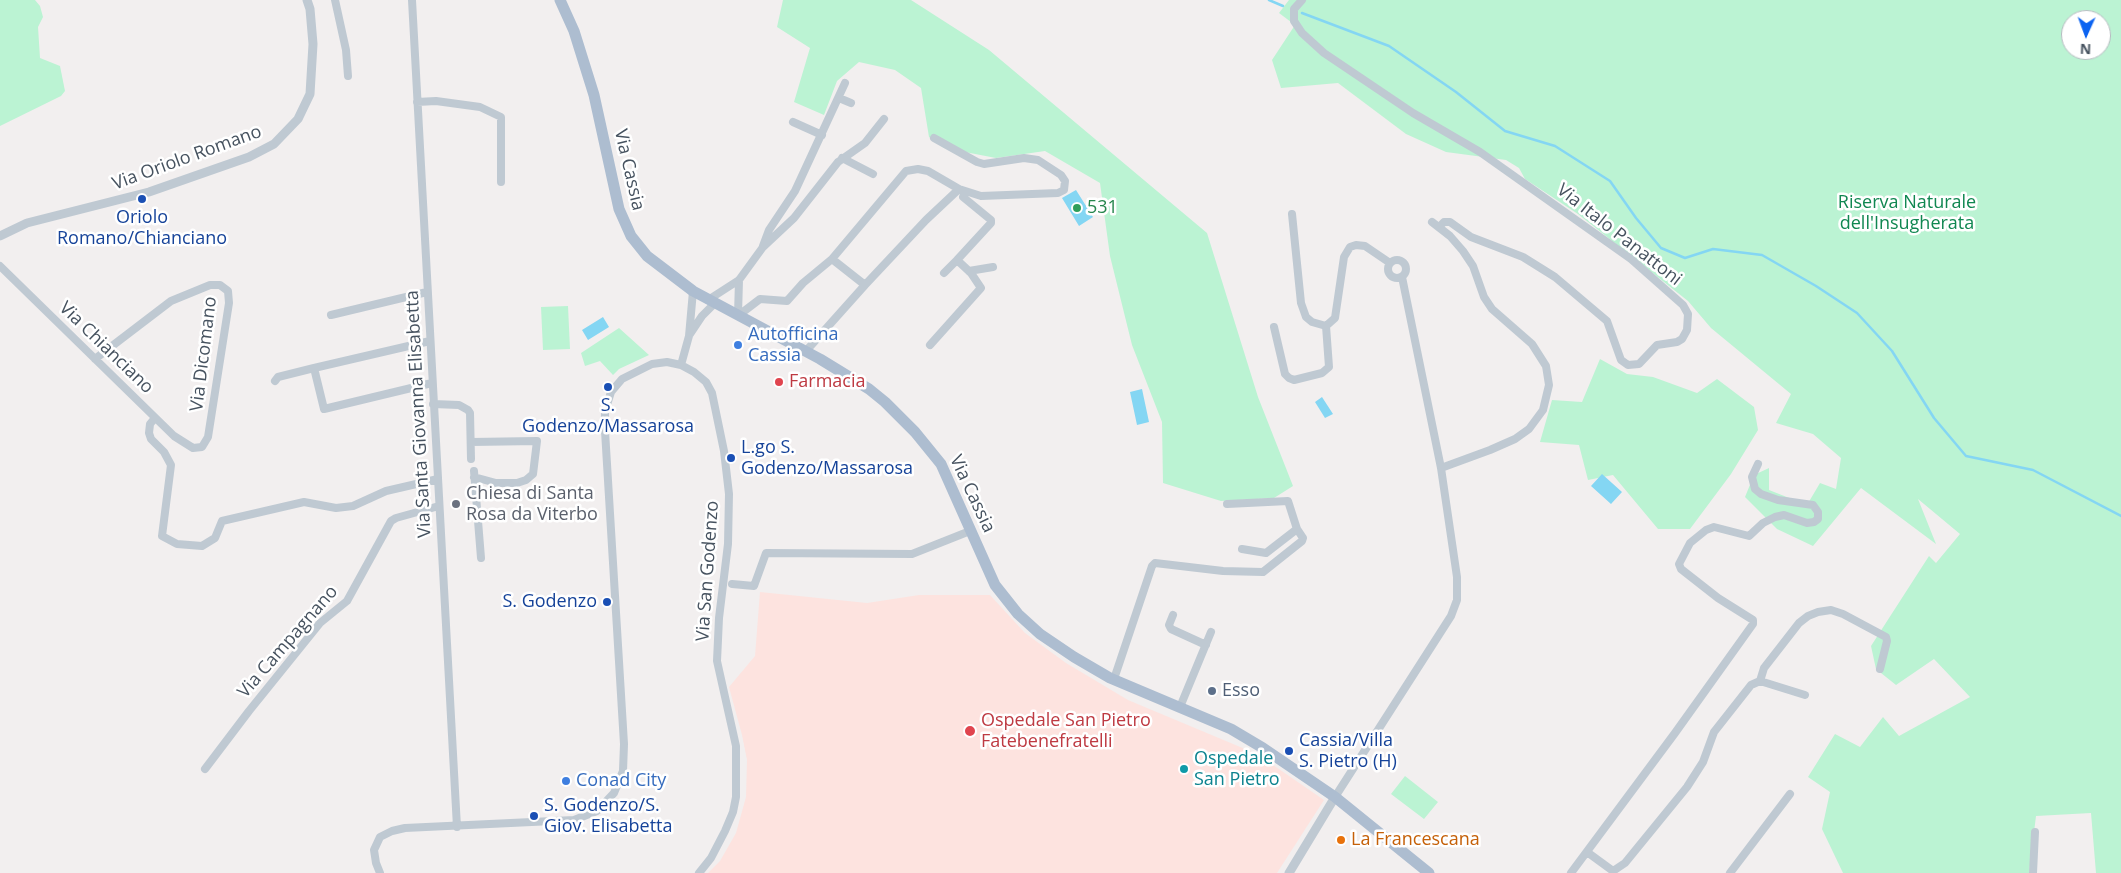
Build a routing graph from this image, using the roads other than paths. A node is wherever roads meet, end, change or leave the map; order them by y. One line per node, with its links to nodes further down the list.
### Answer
1 (335, 0): 6 (street)
2 (412, 0): 9 (street, Via Santa Giovanna Elisabetta)
3 (560, 0): 34 (main road, Via Cassia)
4 (1302, 0): 21 (street, Via Italo Panattoni)
5 (310, 3): 22 (street, Via Oriolo Romano)
6 (348, 76)
7 (845, 84): 8 (street)
8 (839, 98): 10 (street); 13 (street)
9 (417, 102): 17 (street); 35 (street, Via Santa Giovanna Elisabetta)
10 (851, 103)
11 (884, 119): 15 (street)
12 (793, 122): 13 (street)
13 (822, 135): 23 (street)
14 (934, 138): 18 (street)
15 (842, 158): 16 (street); 23 (street)
16 (874, 174)
17 (501, 182)
18 (962, 190): 24 (street); 25 (street); 33 (street)
19 (1292, 214): 39 (street)
20 (1432, 222): 21 (street)
21 (1439, 227): 56 (street)
22 (0, 236)
23 (763, 247): 32 (street)
24 (832, 259): 33 (street); 38 (street)
25 (958, 260): 29 (street); 30 (street)
26 (1390, 263): 31 (street); 31 (street); 39 (street)
27 (0, 266): 45 (street, Via Chianciano)
28 (993, 267): 29 (street)
29 (969, 271): 43 (street)
30 (944, 273)
31 (1402, 277): 56 (street)
32 (739, 280): 36 (street); 38 (street)
33 (865, 285): 44 (street)
34 (693, 291): 36 (main road, Via Cassia); 41 (street)
35 (427, 292): 37 (street); 42 (street, Via Santa Giovanna Elisabetta)
36 (712, 301): 38 (main road, Via Cassia); 41 (street)
37 (331, 315)
38 (739, 315): 44 (main road, Via Cassia)
39 (1326, 326): 40 (street)
40 (1274, 327)
41 (689, 336): 46 (street)
42 (430, 341): 47 (street); 49 (street, Via Santa Giovanna Elisabetta)
43 (930, 345)
44 (806, 351): 61 (main road, Via Cassia)
45 (95, 359): 51 (street, Via Chianciano); 53 (street, Via Dicomano)
46 (681, 365): 76 (street, Via San Godenzo); 80 (street, Via San Godenzo)
47 (314, 368): 48 (street); 49 (street)
48 (275, 381)
49 (432, 383): 50 (street, Via Santa Giovanna Elisabetta)
50 (434, 404): 52 (street); 57 (street, Via Santa Giovanna Elisabetta)
51 (155, 418): 53 (street, Via Chianciano); 57 (street)
52 (471, 442): 54 (street); 63 (street)
53 (193, 448)
54 (471, 459)
55 (1758, 464): 78 (street)
56 (1441, 468): 75 (street)
57 (438, 479): 59 (street, Via Santa Giovanna Elisabetta)
58 (1227, 504): 60 (street)
59 (439, 506): 73 (street, Via Campagnano); 76 (street, Via Santa Giovanna Elisabetta)
60 (1297, 529): 62 (street); 69 (street)
61 (970, 532): 64 (street); 69 (main road, Via Cassia)
62 (1242, 549)
63 (482, 558)
64 (732, 584)
65 (1173, 615): 67 (street)
66 (1211, 632): 67 (street)
67 (1206, 644): 72 (street)
68 (1880, 668): 70 (street)
69 (1114, 679): 72 (main road, Via Cassia)
70 (1760, 682): 71 (street); 78 (street)
71 (1805, 695)
72 (1180, 708): 75 (main road, Via Cassia)
73 (205, 769)
74 (1790, 794): 84 (street)
75 (1335, 797): 81 (street); 82 (main road, Via Cassia)
76 (457, 826): 79 (street)
77 (2035, 832): 85 (street)
78 (1587, 852): 83 (street)
79 (380, 873)
80 (699, 873)
81 (1289, 873)
82 (1429, 873)
83 (1570, 873)
84 (1730, 873)
85 (2033, 873)

